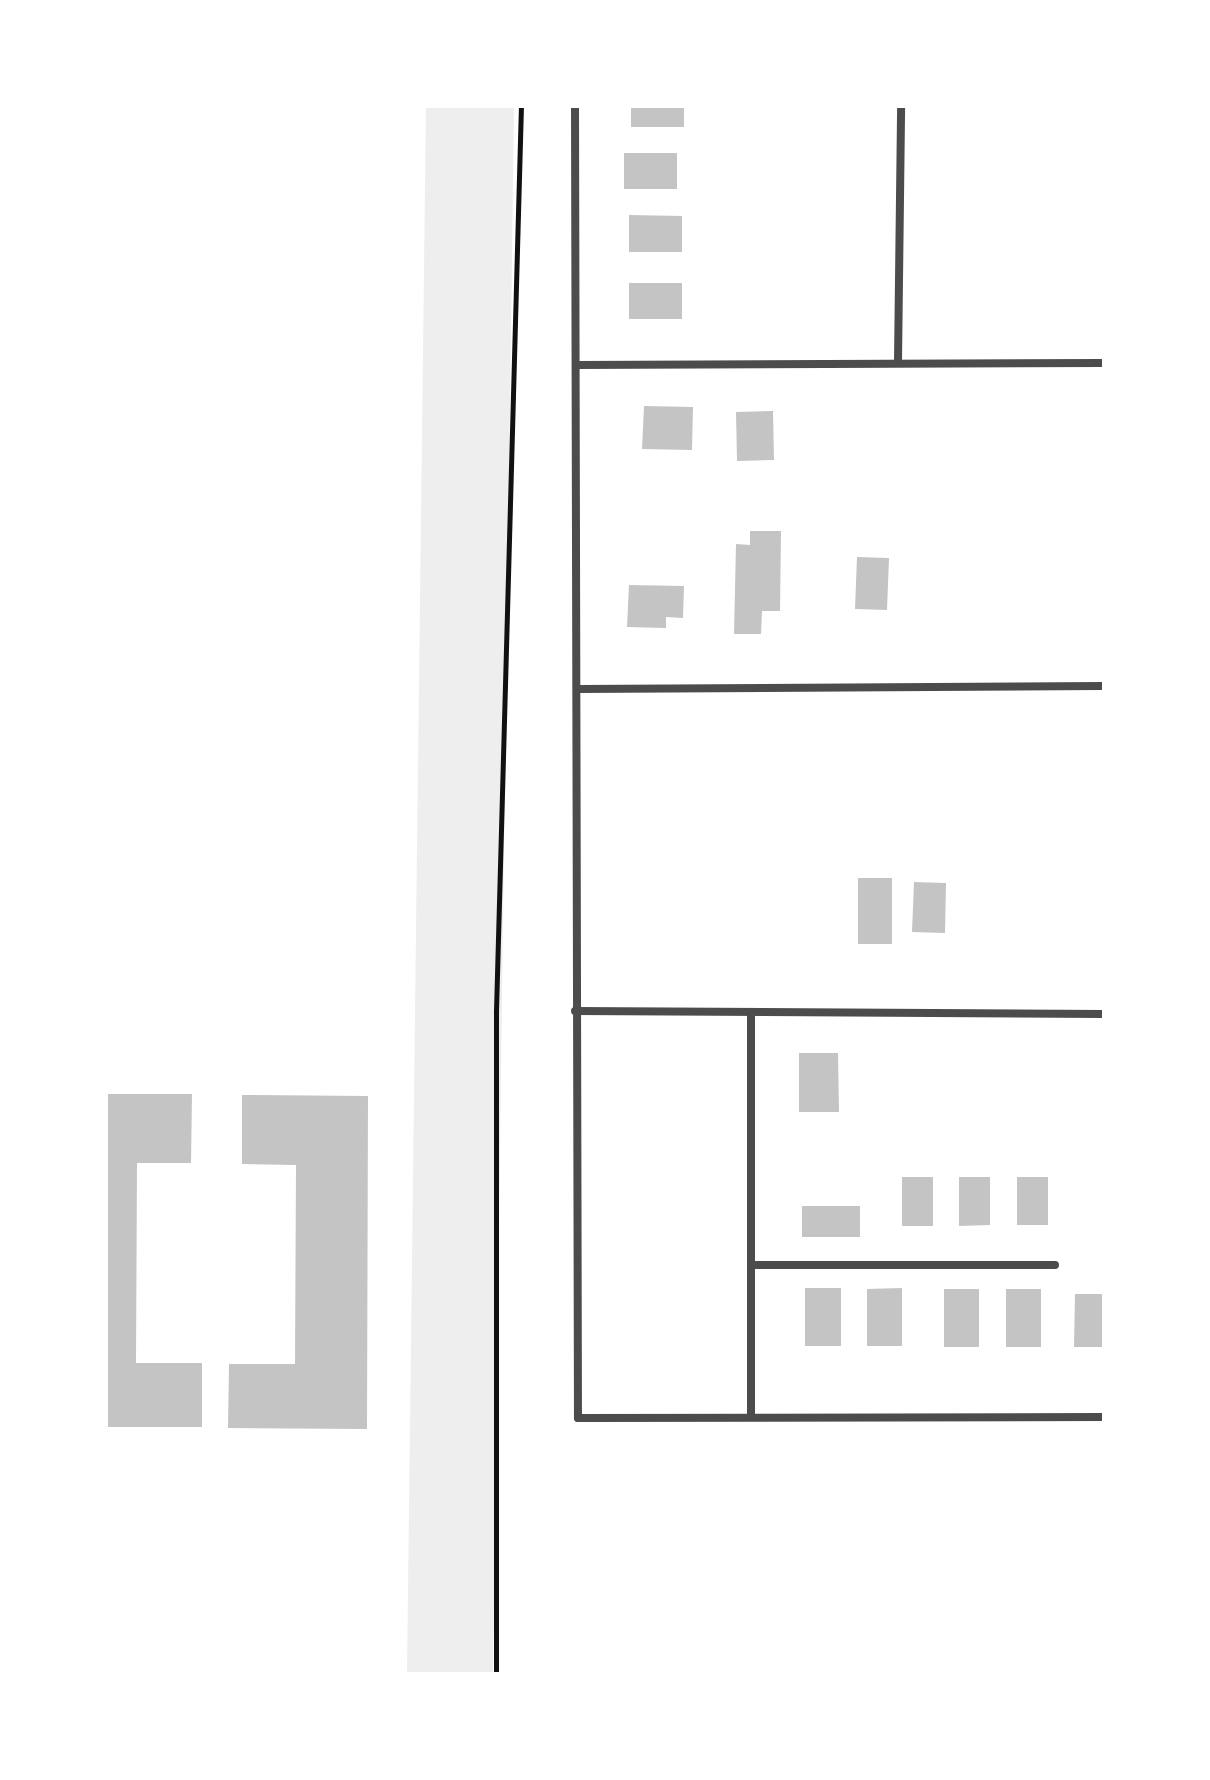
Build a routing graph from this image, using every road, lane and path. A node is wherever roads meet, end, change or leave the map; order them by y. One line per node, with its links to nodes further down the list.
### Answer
1 (521, 106): 16 (path)
2 (575, 106): 6 (street)
3 (901, 106): 4 (street)
4 (898, 362): 5 (street); 6 (street)
5 (1104, 363)
6 (576, 365): 8 (street)
7 (1104, 686): 8 (street)
8 (577, 689): 9 (street)
9 (575, 1011): 10 (street); 14 (street)
10 (751, 1014): 11 (street); 12 (street)
11 (1104, 1014)
12 (751, 1265): 13 (street); 14 (street)
13 (1055, 1265)
14 (751, 1416): 15 (street)
15 (1104, 1417)
16 (496, 1674)

